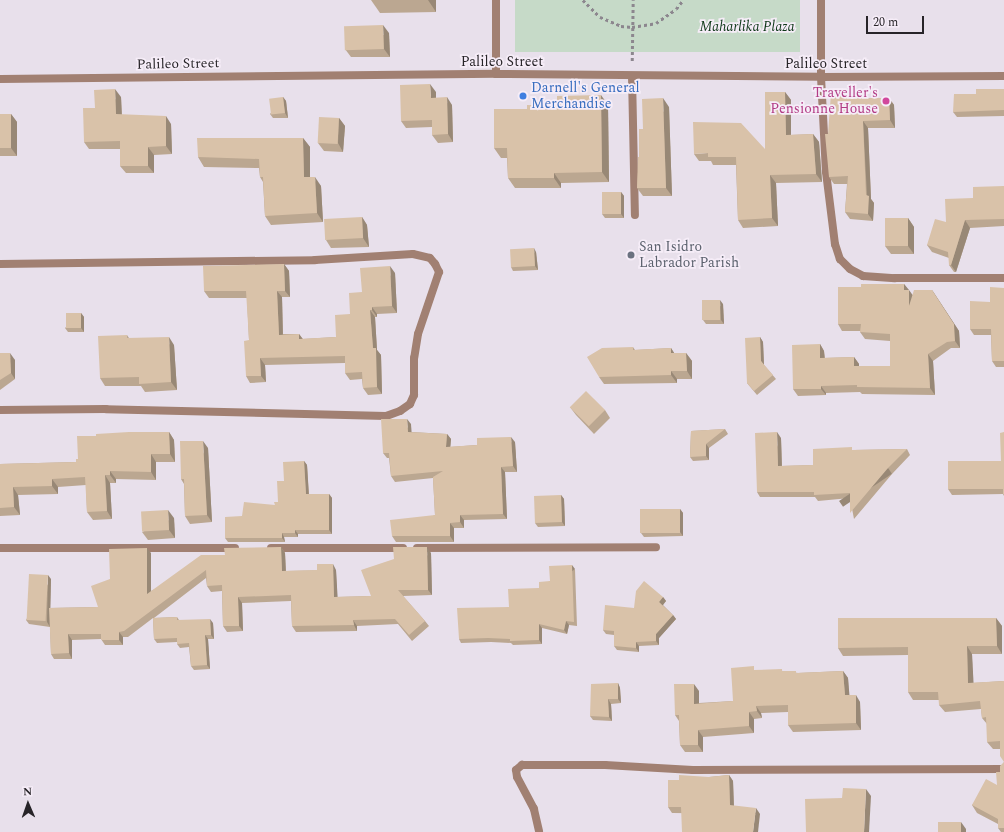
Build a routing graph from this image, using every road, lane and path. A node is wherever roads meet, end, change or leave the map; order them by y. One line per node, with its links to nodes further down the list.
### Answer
1 (496, 0): 7 (street)
2 (583, 0): 6 (path)
3 (633, 0): 6 (path)
4 (684, 0): 6 (path)
5 (821, 0): 10 (street)
6 (632, 27): 8 (path)
7 (496, 74): 8 (street, Palileo Street); 11 (street, Palileo Street)
8 (632, 76): 10 (street, Palileo Street); 12 (street)
9 (1004, 76): 10 (street, Palileo Street)
10 (821, 77): 14 (street)
11 (0, 79)
12 (635, 215)
13 (0, 264): 15 (street)
14 (1004, 278)
15 (0, 410)
16 (656, 547): 19 (street)
17 (0, 548): 18 (street)
18 (240, 548)
19 (264, 548)
20 (1004, 769): 21 (street)
21 (539, 831)

